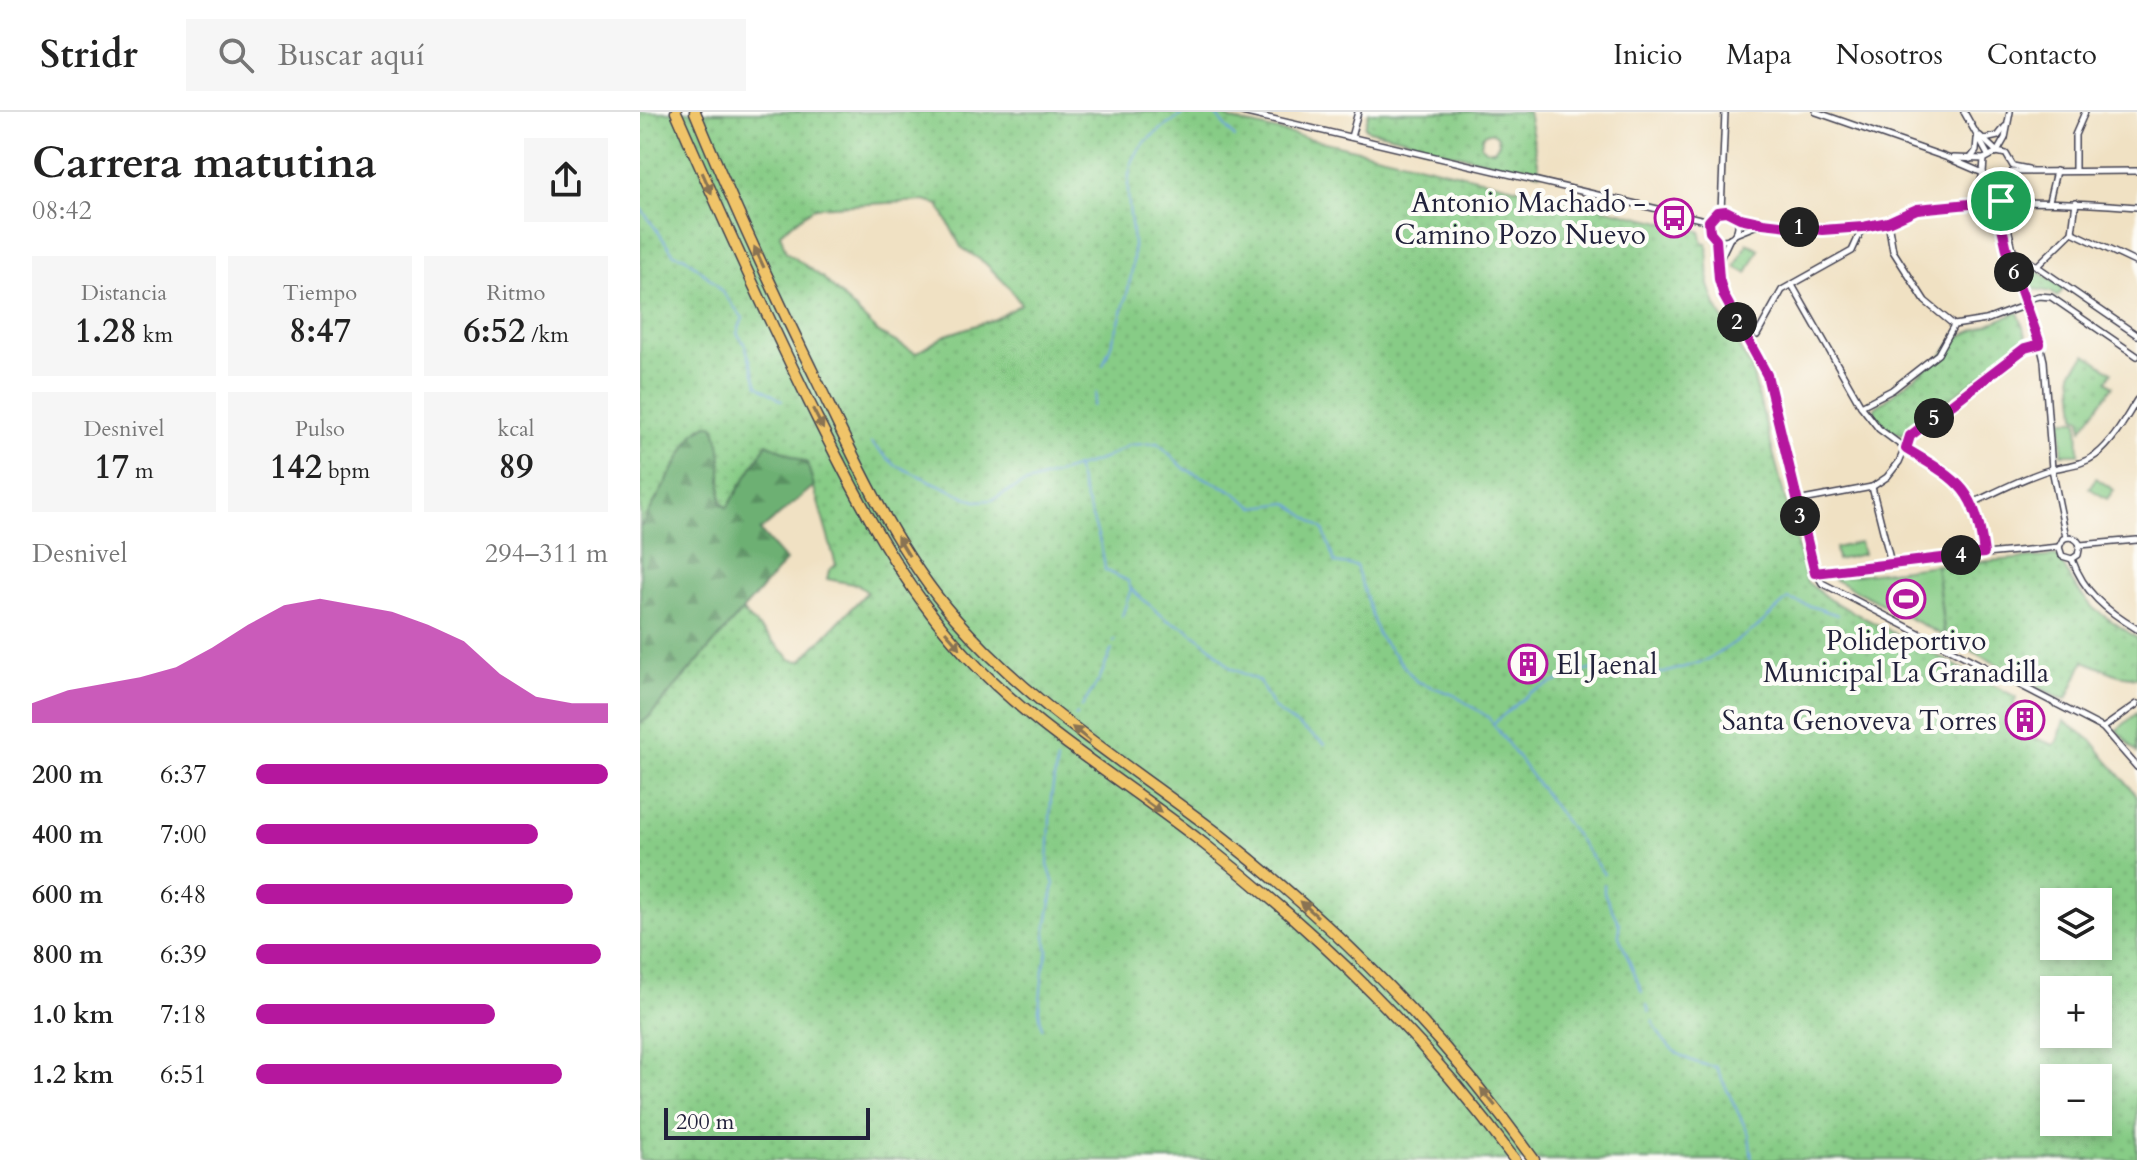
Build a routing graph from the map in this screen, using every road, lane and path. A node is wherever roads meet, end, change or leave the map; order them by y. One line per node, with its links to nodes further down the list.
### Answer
1 (676, 112): 68 (highway, one-way to 68)
2 (695, 112): 69 (highway, one-way to 2)
3 (1242, 112): 12 (street)
4 (1358, 112): 12 (street)
5 (1725, 112): 29 (street)
6 (1816, 112): 16 (street)
7 (1964, 112): 11 (street)
8 (2010, 112): 10 (street)
9 (2085, 112): 20 (street)
10 (2006, 126): 13 (street); 14 (street)
11 (1975, 131): 13 (street); 15 (street); 17 (street)
12 (1351, 137): 31 (street)
13 (1983, 139): 14 (street)
14 (1997, 152): 15 (street); 18 (street)
15 (1986, 157): 17 (street); 22 (street)
16 (1948, 158): 17 (street); 22 (street)
17 (1969, 160)
18 (2013, 169): 19 (street); 23 (street)
19 (2056, 171): 20 (street); 25 (street)
20 (2075, 171): 21 (street)
21 (2137, 171)
22 (1983, 173): 23 (street); 26 (street)
23 (2004, 181): 24 (street)
24 (2004, 201): 25 (street); 26 (street); 34 (street)
25 (2049, 201): 27 (street)
26 (1981, 202): 32 (street); 34 (street)
27 (2076, 202): 28 (street); 36 (street)
28 (2137, 207)
29 (1721, 211): 30 (street); 31 (street)
30 (1734, 216): 33 (street); 37 (street)
31 (1709, 221): 38 (street)
32 (1888, 222): 35 (street); 44 (street)
33 (1763, 223): 35 (street); 37 (street)
34 (2001, 225): 41 (street); 43 (street)
35 (1863, 227): 42 (street)
36 (2072, 232): 40 (street); 41 (street)
37 (1733, 236): 38 (street); 39 (street)
38 (1716, 239): 39 (street)
39 (1718, 261): 54 (street)
40 (2137, 263)
41 (2037, 266): 46 (street)
42 (1792, 285): 45 (street); 50 (street)
43 (2026, 302): 44 (street); 47 (street); 48 (street)
44 (1954, 325): 50 (street)
45 (1757, 335)
46 (2137, 335)
47 (2040, 344): 51 (street); 52 (street)
48 (2137, 356)
49 (2137, 400): 52 (street)
50 (1861, 406): 51 (street)
51 (1906, 449): 53 (street); 55 (street)
52 (2052, 469): 55 (street); 56 (street)
53 (1872, 487): 54 (street); 62 (street)
54 (1797, 501): 63 (street)
55 (1973, 503): 60 (street)
56 (2066, 537): 58 (street); 59 (street)
57 (2137, 540): 58 (street)
58 (2080, 545): 61 (street)
59 (2059, 547): 60 (street); 61 (street)
60 (1984, 553): 62 (street)
61 (2072, 559): 64 (street)
62 (1891, 563): 63 (street)
63 (1815, 573): 66 (street)
64 (2137, 629)
65 (2137, 704): 66 (street)
66 (2103, 728): 67 (street)
67 (2137, 767)
68 (1515, 1160)
69 (1534, 1160)

